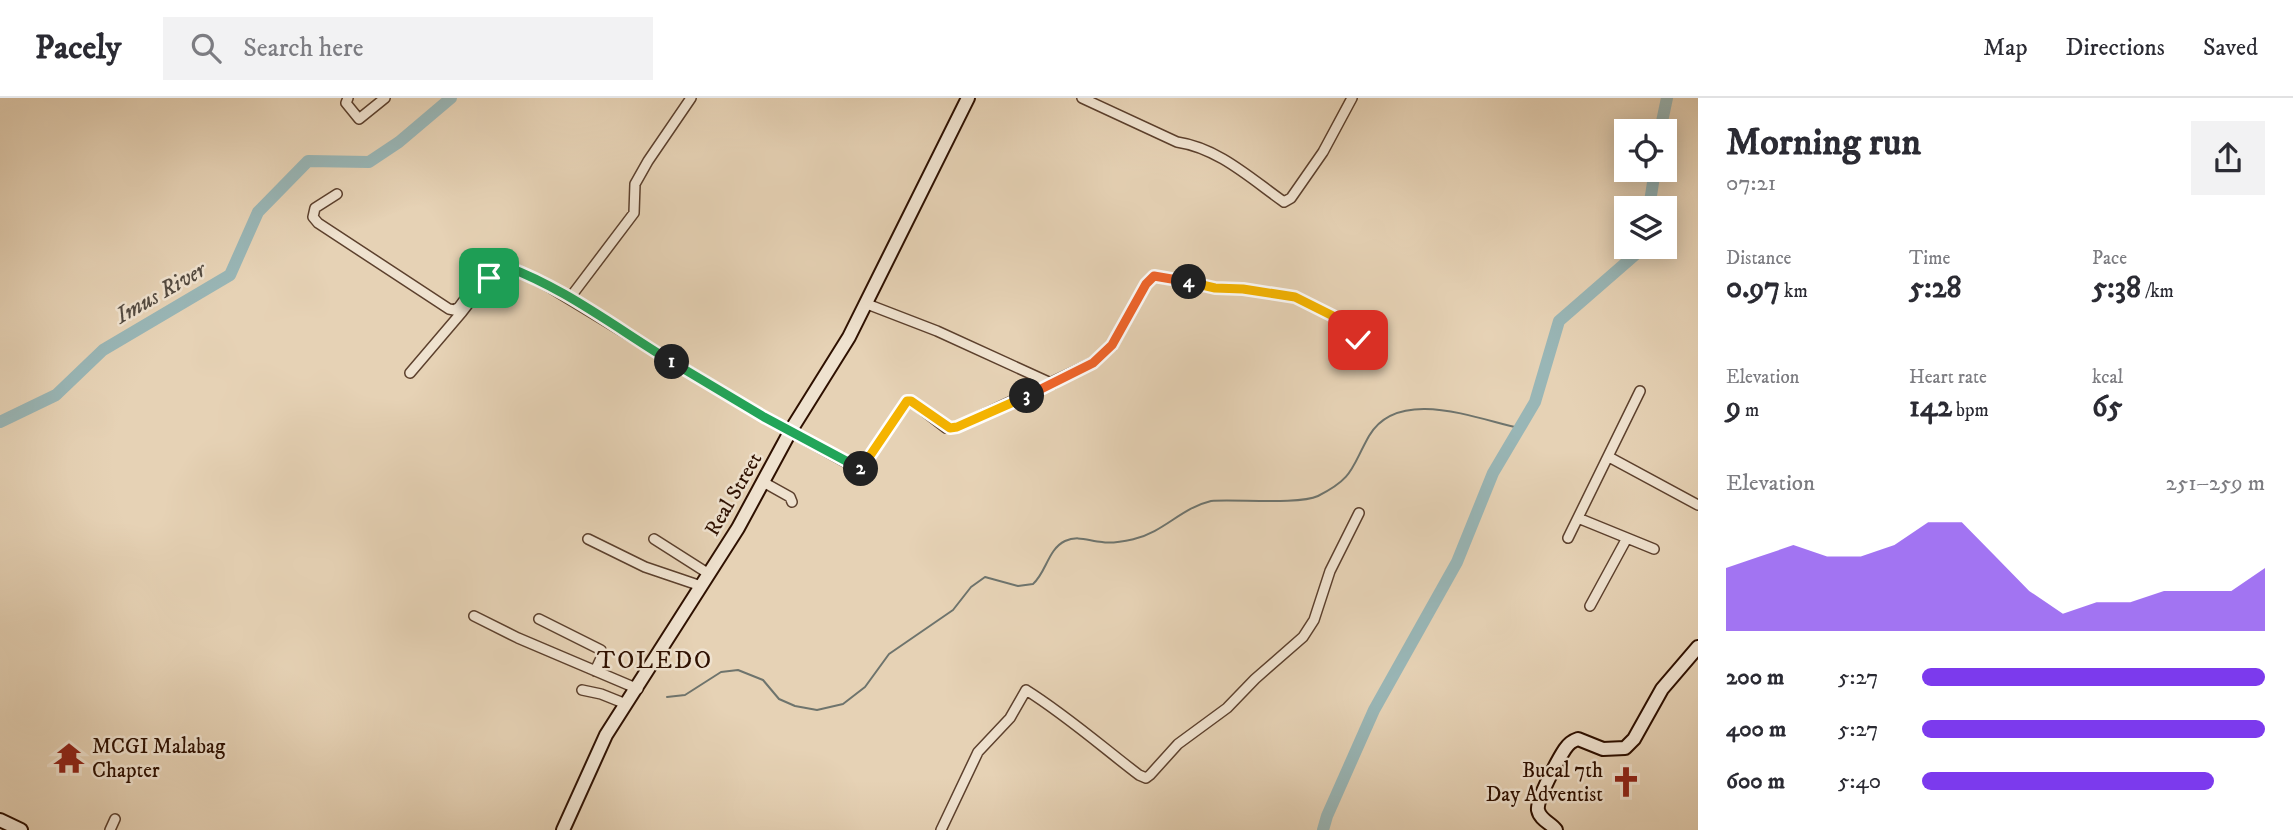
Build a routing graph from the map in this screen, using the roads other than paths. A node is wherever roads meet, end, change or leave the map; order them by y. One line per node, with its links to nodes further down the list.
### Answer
1 (348, 98): 2 (street)
2 (385, 98)
3 (691, 98): 9 (street)
4 (968, 98): 10 (street, Real Street)
5 (1082, 98): 6 (street)
6 (1352, 98)
7 (337, 194): 8 (street)
8 (499, 264): 9 (street); 12 (street)
9 (569, 299): 15 (street)
10 (867, 304): 13 (street); 15 (street, Real Street)
11 (1358, 340): 13 (street)
12 (410, 373)
13 (1053, 384): 15 (street)
14 (1640, 391): 16 (street)
15 (791, 430): 17 (street, Real Street)
16 (1609, 457): 19 (street); 21 (street)
17 (763, 482): 18 (street); 27 (street, Real Street)
18 (792, 502)
19 (1698, 505)
20 (1359, 513): 42 (street)
21 (1578, 517): 22 (street); 23 (street)
22 (1568, 538)
23 (1627, 538): 26 (street); 29 (street)
24 (588, 539): 28 (street)
25 (654, 539): 27 (street)
26 (1654, 549)
27 (709, 574): 28 (street, Real Street)
28 (701, 586): 34 (street, Real Street)
29 (1590, 606)
30 (474, 616): 33 (street)
31 (539, 619): 33 (street)
32 (1698, 647): 43 (street)
33 (595, 671): 34 (street)
34 (638, 689): 36 (street, Real Street)
35 (582, 690): 36 (street)
36 (626, 704): 41 (street, Real Street)
37 (115, 819): 40 (street)
38 (0, 820): 39 (street)
39 (21, 830)
40 (110, 830)
41 (563, 830)
42 (941, 830)
43 (1556, 830)

